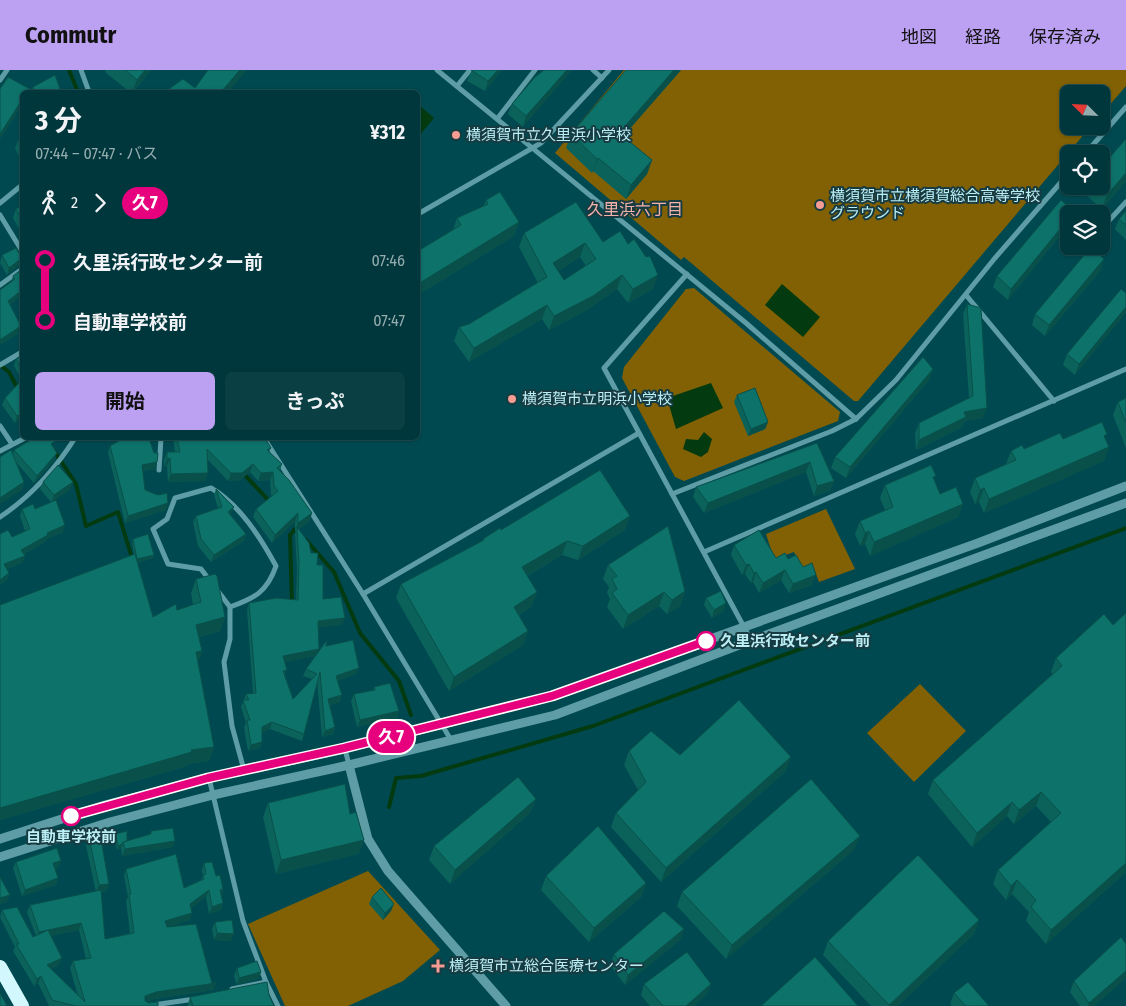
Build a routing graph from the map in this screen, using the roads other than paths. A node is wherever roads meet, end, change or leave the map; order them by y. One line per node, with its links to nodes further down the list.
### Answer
1 (7, 70): 9 (street)
2 (81, 70): 11 (street)
3 (437, 70): 10 (street)
4 (470, 70): 10 (street)
5 (535, 70): 13 (street)
6 (593, 70): 8 (street)
7 (609, 70): 8 (street)
8 (602, 78): 15 (street)
9 (0, 80)
10 (457, 86): 13 (street)
11 (88, 90)
12 (1126, 107): 14 (street)
13 (497, 119): 15 (street)
14 (1093, 145)
15 (531, 148): 20 (street); 25 (street)
16 (1060, 184): 27 (street)
17 (20, 187): 19 (street)
18 (1126, 202): 22 (street)
19 (0, 203)
20 (420, 213)
21 (0, 215): 23 (street)
22 (1110, 219)
23 (20, 248)
24 (20, 270): 26 (street)
25 (686, 274): 32 (street); 34 (street)
26 (0, 285)
27 (966, 295): 31 (street); 32 (street)
28 (20, 353): 29 (street)
29 (0, 366)
30 (1126, 369): 31 (street)
31 (1054, 401): 46 (street)
32 (856, 419): 43 (street)
33 (0, 426): 39 (street)
34 (639, 433): 43 (street); 47 (street)
35 (21, 440): 39 (street)
36 (74, 440): 45 (street)
37 (161, 440): 41 (street)
38 (265, 440): 47 (street)
39 (12, 444): 40 (street)
40 (0, 451)
41 (159, 470)
42 (1126, 486): 49 (street)
43 (672, 494): 46 (street)
44 (1126, 503): 50 (street)
45 (0, 517)
46 (704, 552): 49 (street)
47 (363, 594): 51 (street)
48 (230, 607): 48 (street); 55 (street)
49 (744, 627): 50 (street); 51 (street)
50 (751, 640): 52 (street)
51 (441, 725): 52 (street); 53 (street)
52 (451, 740): 54 (street)
53 (344, 748): 54 (street); 55 (street)
54 (349, 765): 57 (street); 67 (street)
55 (244, 770): 56 (street)
56 (208, 778): 57 (street); 58 (street)
57 (212, 795): 59 (street); 61 (street)
58 (0, 839)
59 (0, 858)
60 (0, 967): 64 (highway)
61 (266, 982): 62 (street); 66 (street)
62 (226, 991)
63 (201, 998): 65 (street)
64 (23, 1005)
65 (146, 1006)
66 (278, 1006)
67 (506, 1006)

